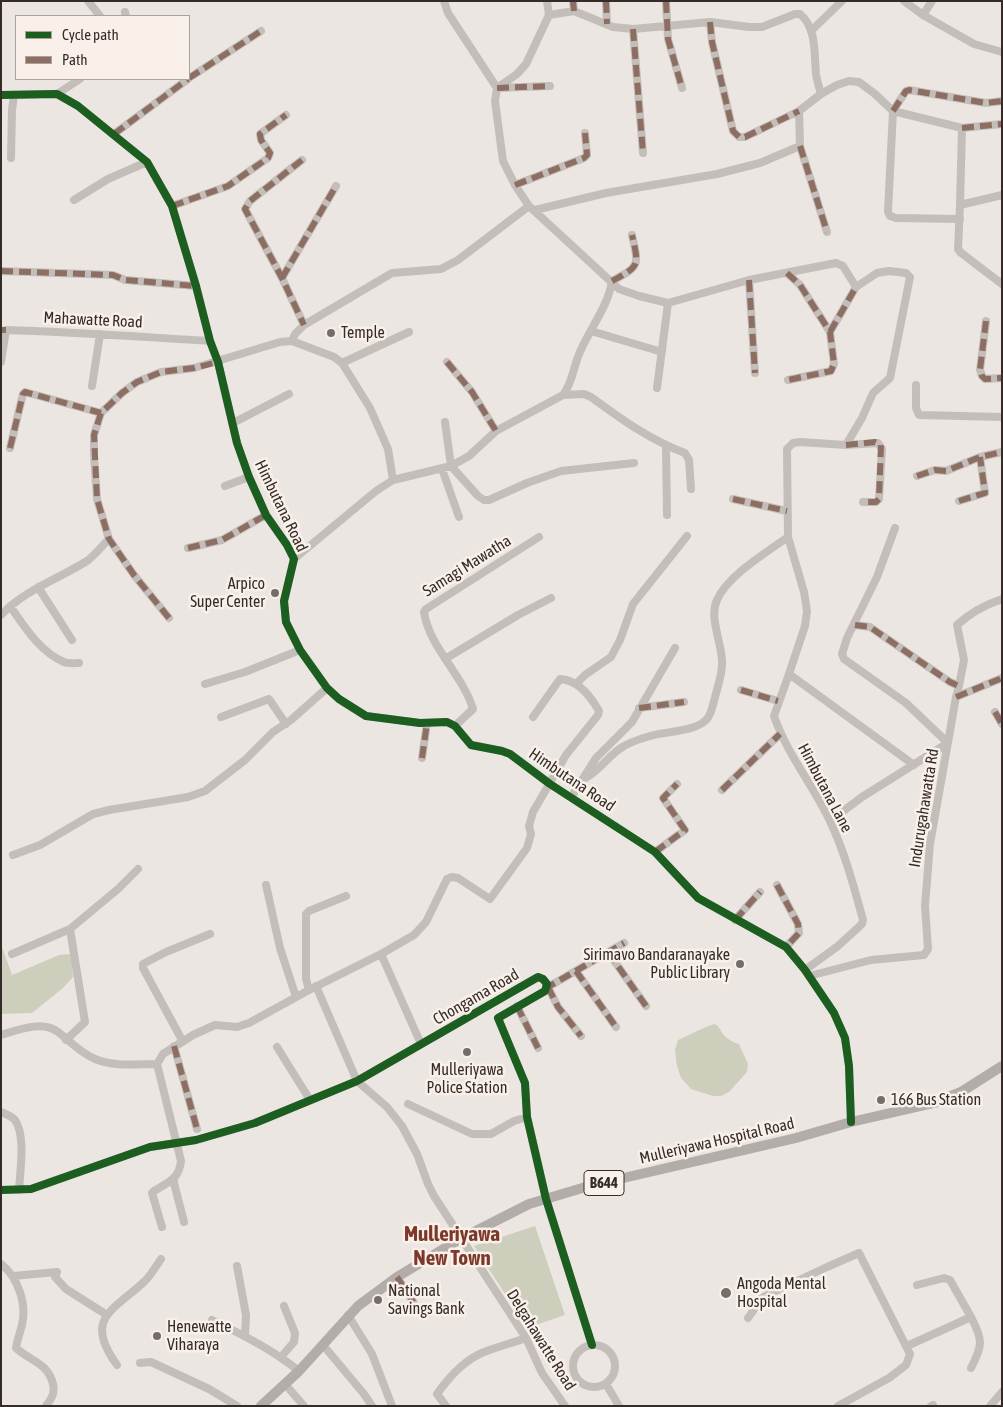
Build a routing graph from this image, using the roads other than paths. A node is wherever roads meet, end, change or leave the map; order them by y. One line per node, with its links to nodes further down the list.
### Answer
1 (88, 1): 11 (street)
2 (444, 1): 25 (street)
3 (546, 1): 12 (street)
4 (573, 1): 10 (street)
5 (606, 1): 15 (street)
6 (666, 1): 16 (street)
7 (842, 1): 19 (street)
8 (904, 1): 13 (street)
9 (932, 1): 13 (street)
10 (574, 11): 12 (street); 15 (street)
11 (99, 15)
12 (549, 15): 25 (street)
13 (923, 15): 20 (street)
14 (710, 22): 16 (street); 19 (street); 32 (street)
15 (607, 24): 17 (street)
16 (668, 25): 17 (street); 26 (street)
17 (633, 29): 40 (street)
18 (261, 31): 21 (street)
19 (811, 32): 28 (street)
20 (1002, 52)
21 (190, 77)
22 (78, 80): 27 (street)
23 (185, 80): 38 (street)
24 (550, 86): 25 (street)
25 (497, 88): 44 (street)
26 (682, 88)
27 (57, 94): 30 (street); 38 (street, Himbutana Road)
28 (821, 94): 32 (street); 33 (street)
29 (1, 95): 30 (street)
30 (14, 95): 41 (street)
31 (1002, 101): 33 (street)
32 (799, 111): 39 (street)
33 (893, 111): 36 (street); 51 (street)
34 (286, 115): 49 (street)
35 (1002, 124): 36 (street)
36 (962, 128): 48 (street)
37 (584, 133): 44 (street)
38 (114, 134): 43 (street, Himbutana Road)
39 (800, 146): 50 (street); 52 (street)
40 (643, 153)
41 (11, 158)
42 (302, 160): 56 (street)
43 (147, 162): 47 (street); 49 (street, Himbutana Road)
44 (515, 185): 50 (street)
45 (336, 186): 56 (street)
46 (1002, 195): 48 (street)
47 (74, 200)
48 (960, 204): 51 (street)
49 (172, 206): 60 (street, Himbutana Road)
50 (532, 208): 58 (street); 64 (street)
51 (960, 220): 59 (street)
52 (827, 232)
53 (632, 235): 58 (street)
54 (1, 271): 60 (street)
55 (787, 273): 57 (street); 61 (street); 68 (street)
56 (282, 278): 64 (street)
57 (749, 280): 62 (street); 77 (street)
58 (612, 281): 62 (street); 66 (street)
59 (1002, 284)
60 (196, 286): 70 (street, Himbutana Road)
61 (856, 287): 68 (street); 90 (street)
62 (668, 303): 72 (street)
63 (986, 321): 78 (street)
64 (304, 325): 71 (street)
65 (4, 330): 69 (street, Mahawatte Road); 73 (street, Mahawatte Road)
66 (591, 331): 72 (street); 84 (street)
67 (409, 332): 76 (street)
68 (830, 332): 79 (street)
69 (100, 334): 70 (street, Mahawatte Road); 81 (street)
70 (210, 341): 74 (street, Himbutana Road)
71 (292, 341): 74 (street); 76 (street)
72 (662, 352): 82 (street)
73 (1, 362)
74 (218, 362): 85 (street); 88 (street, Himbutana Road)
75 (447, 362): 89 (street)
76 (342, 363): 100 (street)
77 (755, 373)
78 (1002, 378)
79 (788, 380)
80 (916, 385): 86 (street)
81 (92, 386)
82 (657, 388)
83 (289, 394): 88 (street)
84 (563, 395): 89 (street); 91 (street)
85 (100, 413): 92 (street); 114 (street)
86 (1002, 417)
87 (445, 422): 96 (street)
88 (233, 424): 99 (street, Himbutana Road)
89 (496, 431): 96 (street)
90 (846, 445): 105 (street); 106 (street, Himbutana Lane)
91 (666, 446): 102 (street); 108 (street)
92 (10, 448)
93 (1002, 452): 94 (street)
94 (980, 457): 98 (street); 104 (street)
95 (634, 463): 96 (street)
96 (451, 466): 97 (street)
97 (442, 468): 100 (street); 109 (street)
98 (918, 476)
99 (249, 477): 101 (street); 107 (street, Himbutana Road)
100 (393, 480): 116 (street)
101 (226, 486)
102 (691, 489)
103 (733, 499): 106 (street)
104 (960, 501)
105 (863, 502)
106 (787, 511): 113 (street, Himbutana Lane)
107 (266, 515): 115 (street); 116 (street, Himbutana Road)
108 (667, 515)
109 (459, 517)
110 (894, 528): 123 (street)
111 (687, 536): 132 (street)
112 (539, 537): 127 (street, Samagi Mawatha)
113 (788, 537): 129 (street, Himbutana Lane); 151 (street)
114 (109, 538): 117 (street); 122 (street)
115 (188, 548)
116 (294, 560): 126 (street, Himbutana Road)
117 (38, 587): 120 (street); 124 (street)
118 (550, 598): 127 (street)
119 (1002, 598): 133 (street, Indurugahawatta Rd)
120 (10, 606): 121 (street); 128 (street)
121 (1, 615)
122 (168, 618)
123 (855, 625): 133 (street); 148 (street)
124 (72, 640)
125 (675, 648): 139 (street)
126 (300, 650): 131 (street); 134 (street, Himbutana Road)
127 (445, 659): 146 (street, Samagi Mawatha)
128 (79, 663)
129 (789, 674): 137 (street, Himbutana Lane); 150 (street)
130 (1002, 678): 136 (street)
131 (205, 684)
132 (576, 684): 142 (street); 152 (street)
133 (960, 686): 136 (street, Indurugahawatta Rd)
134 (327, 688): 143 (street, Himbutana Road); 144 (street)
135 (741, 690): 137 (street)
136 (956, 697): 148 (street, Indurugahawatta Rd)
137 (778, 701): 147 (street, Himbutana Lane)
138 (684, 702): 139 (street)
139 (639, 708): 151 (street)
140 (995, 712): 145 (street)
141 (221, 717): 144 (street)
142 (533, 717)
143 (427, 723): 146 (street, Himbutana Road); 149 (street)
144 (286, 724): 158 (street)
145 (1002, 724)
146 (455, 726): 152 (street, Himbutana Road)
147 (780, 734): 154 (street); 156 (street, Himbutana Lane)
148 (948, 743): 150 (street); 173 (street, Indurugahawatta Rd)
149 (422, 758)
150 (914, 764): 156 (street)
151 (584, 779): 155 (street)
152 (550, 784): 155 (street, Himbutana Road); 171 (street)
153 (677, 784): 157 (street)
154 (722, 790)
155 (572, 796): 157 (street, Himbutana Road)
156 (830, 821): 173 (street, Himbutana Lane)
157 (655, 852): 164 (street, Himbutana Road)
158 (13, 855)
159 (138, 869): 165 (street)
160 (266, 885): 176 (street)
161 (777, 885): 168 (street)
162 (760, 892): 164 (street)
163 (346, 896): 174 (street)
164 (735, 920): 168 (street, Himbutana Road)
165 (70, 929): 170 (street); 182 (street)
166 (210, 934): 183 (street)
167 (624, 943): 169 (street)
168 (786, 947): 173 (street, Himbutana Road)
169 (608, 952): 172 (street); 178 (street)
170 (12, 954)
171 (382, 954): 174 (street); 184 (street)
172 (576, 971): 175 (street); 179 (street)
173 (807, 973): 195 (street, Himbutana Road)
174 (312, 988): 176 (street); 190 (street)
175 (546, 989): 177 (street, Chongama Road); 181 (street); 184 (street, Chongama Road)
176 (296, 997): 183 (street)
177 (516, 1006): 187 (street); 194 (street, Chongama Road)
178 (646, 1006)
179 (616, 1027)
180 (1, 1035): 182 (street)
181 (581, 1036)
182 (66, 1040): 188 (street)
183 (182, 1040): 185 (street)
184 (421, 1044): 190 (street, Chongama Road)
185 (174, 1046): 188 (street); 196 (street)
186 (277, 1047): 191 (street)
187 (538, 1048)
188 (157, 1064): 197 (street)
189 (1002, 1066): 195 (main road, Mulleriyawa Hospital Road / B644)
190 (357, 1080): 191 (street, Chongama Road); 204 (street, Delgahawatte Road)
191 (310, 1100): 197 (street, Chongama Road)
192 (408, 1104): 194 (street)
193 (1, 1112): 200 (street)
194 (527, 1117): 201 (street, Chongama Road)
195 (851, 1122): 201 (main road, Mulleriyawa Hospital Road / B644)
196 (196, 1129)
197 (177, 1143): 198 (street); 200 (street, Chongama Road)
198 (174, 1178): 202 (street); 203 (street)
199 (1, 1190): 200 (street, Chongama Road)
200 (19, 1190)
201 (546, 1199): 204 (main road, Mulleriyawa Hospital Road / B644); 220 (street, Chongama Road)
202 (184, 1222)
203 (162, 1227)
204 (460, 1238): 209 (main road, Mulleriyawa Hospital Road / B644); 219 (street, Delgahawatte Road)
205 (161, 1259): 213 (street)
206 (1, 1264): 208 (street)
207 (237, 1266): 218 (street)
208 (13, 1276): 213 (street); 231 (street)
209 (397, 1277): 211 (street); 214 (main road, Mulleriyawa Hospital Road / B644)
210 (917, 1286): 215 (street)
211 (414, 1303)
212 (284, 1306): 223 (street)
213 (107, 1315): 225 (street)
214 (348, 1315): 221 (main road, Mulleriyawa Hospital Road / B644); 236 (street)
215 (971, 1317): 222 (street); 226 (street)
216 (748, 1318): 222 (street)
217 (212, 1320): 218 (street)
218 (245, 1336): 223 (street)
219 (526, 1338): 237 (street); 238 (street, Delgahawatte Road)
220 (592, 1344): 229 (street); 229 (street)
221 (323, 1345): 227 (main road, Mulleriyawa Hospital Road / B644); 235 (street)
222 (907, 1346): 240 (street)
223 (281, 1358): 227 (street)
224 (140, 1363): 232 (street)
225 (117, 1365)
226 (971, 1368)
227 (299, 1371): 228 (main road, Mulleriyawa Hospital Road / B644)
228 (285, 1384): 233 (main road, Mulleriyawa Hospital Road / B644); 234 (street)
229 (606, 1384): 239 (street)
230 (1002, 1392): 241 (street)
231 (46, 1406)
232 (237, 1406)
233 (261, 1406)
234 (304, 1406)
235 (372, 1406)
236 (392, 1406)
237 (446, 1406)
238 (565, 1406)
239 (619, 1406)
240 (838, 1406)
241 (990, 1406)

